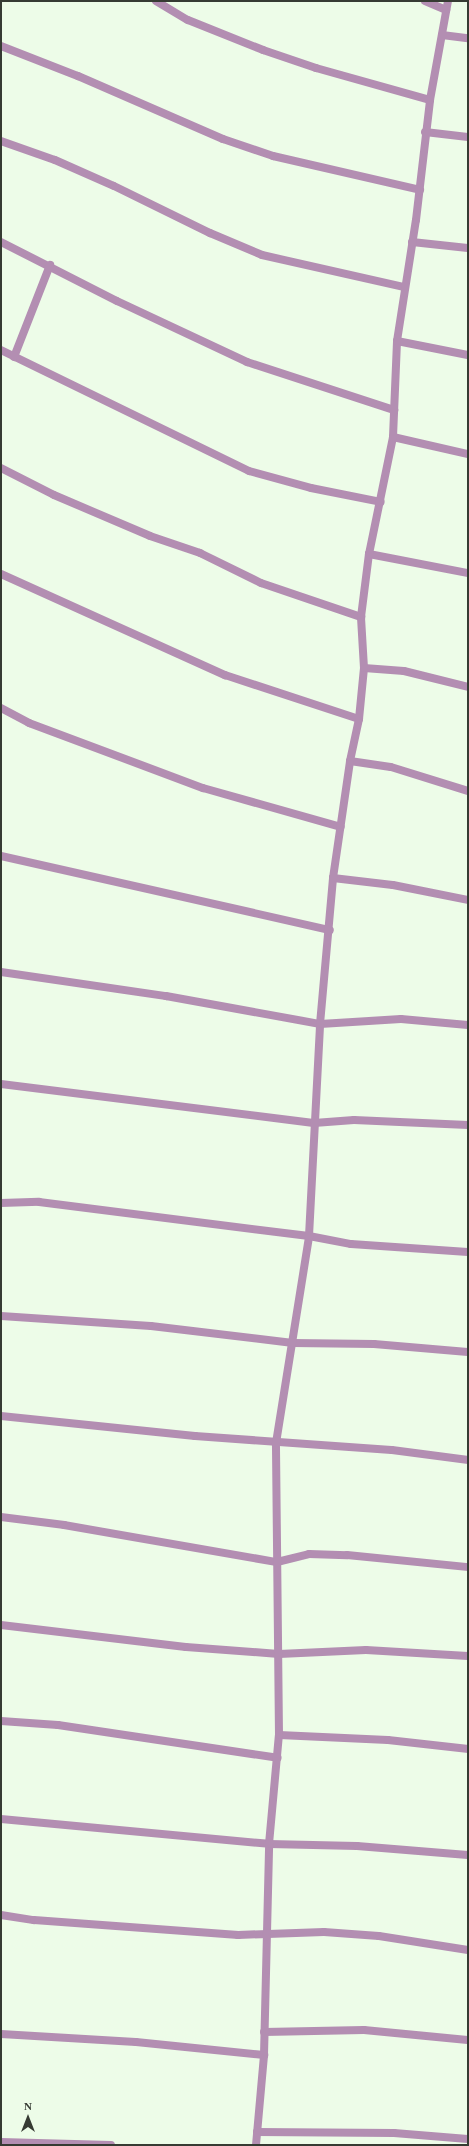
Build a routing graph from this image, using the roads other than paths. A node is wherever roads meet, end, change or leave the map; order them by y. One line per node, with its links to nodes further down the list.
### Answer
1 (156, 1): 8 (street)
2 (425, 1): 4 (street)
3 (448, 1): 4 (street)
4 (446, 10): 5 (street)
5 (442, 35): 6 (street); 8 (street)
6 (468, 38)
7 (1, 46): 12 (street)
8 (430, 100): 9 (street)
9 (425, 132): 10 (street); 12 (street)
10 (468, 137)
11 (1, 141): 17 (street)
12 (420, 190): 14 (street)
13 (1, 242): 16 (street)
14 (412, 242): 15 (street); 17 (street)
15 (468, 248)
16 (50, 265): 21 (street); 22 (street)
17 (404, 287): 18 (street)
18 (397, 341): 20 (street); 22 (street)
19 (1, 350): 21 (street)
20 (468, 355)
21 (14, 357): 26 (street)
22 (394, 410): 23 (street)
23 (393, 437): 24 (street); 26 (street)
24 (468, 454)
25 (1, 468): 30 (street)
26 (381, 502): 27 (street)
27 (369, 554): 29 (street); 30 (street)
28 (1, 574): 34 (street)
29 (468, 574)
30 (361, 617): 31 (street)
31 (364, 668): 32 (street); 34 (street)
32 (468, 687)
33 (1, 708): 37 (street)
34 (359, 719): 35 (street)
35 (350, 760): 36 (street); 37 (street)
36 (468, 791)
37 (342, 827): 39 (street)
38 (1, 856): 41 (street)
39 (333, 878): 40 (street); 41 (street)
40 (468, 900)
41 (330, 930): 43 (street)
42 (1, 972): 43 (street)
43 (320, 1024): 44 (street); 46 (street)
44 (468, 1025)
45 (1, 1084): 46 (street)
46 (314, 1123): 47 (street); 49 (street)
47 (468, 1126)
48 (1, 1203): 49 (street)
49 (309, 1236): 50 (street); 52 (street)
50 (468, 1252)
51 (1, 1316): 52 (street)
52 (293, 1343): 53 (street); 55 (street)
53 (468, 1352)
54 (1, 1416): 55 (street)
55 (276, 1443): 56 (street); 58 (street)
56 (468, 1460)
57 (1, 1517): 58 (street)
58 (277, 1562): 59 (street); 61 (street)
59 (468, 1567)
60 (1, 1625): 61 (street)
61 (279, 1654): 62 (street); 64 (street)
62 (468, 1656)
63 (1, 1721): 66 (street)
64 (279, 1735): 65 (street); 66 (street)
65 (468, 1749)
66 (278, 1758): 68 (street)
67 (1, 1819): 68 (street)
68 (269, 1844): 69 (street); 71 (street)
69 (468, 1855)
70 (1, 1915): 71 (street)
71 (265, 1934): 72 (street); 73 (street)
72 (468, 1950)
73 (264, 2032): 75 (street); 76 (street)
74 (1, 2034): 76 (street)
75 (468, 2040)
76 (264, 2055): 77 (street)
77 (257, 2132): 78 (street); 81 (street)
78 (468, 2140)
79 (1, 2142): 80 (street)
80 (111, 2145)
81 (256, 2145)

